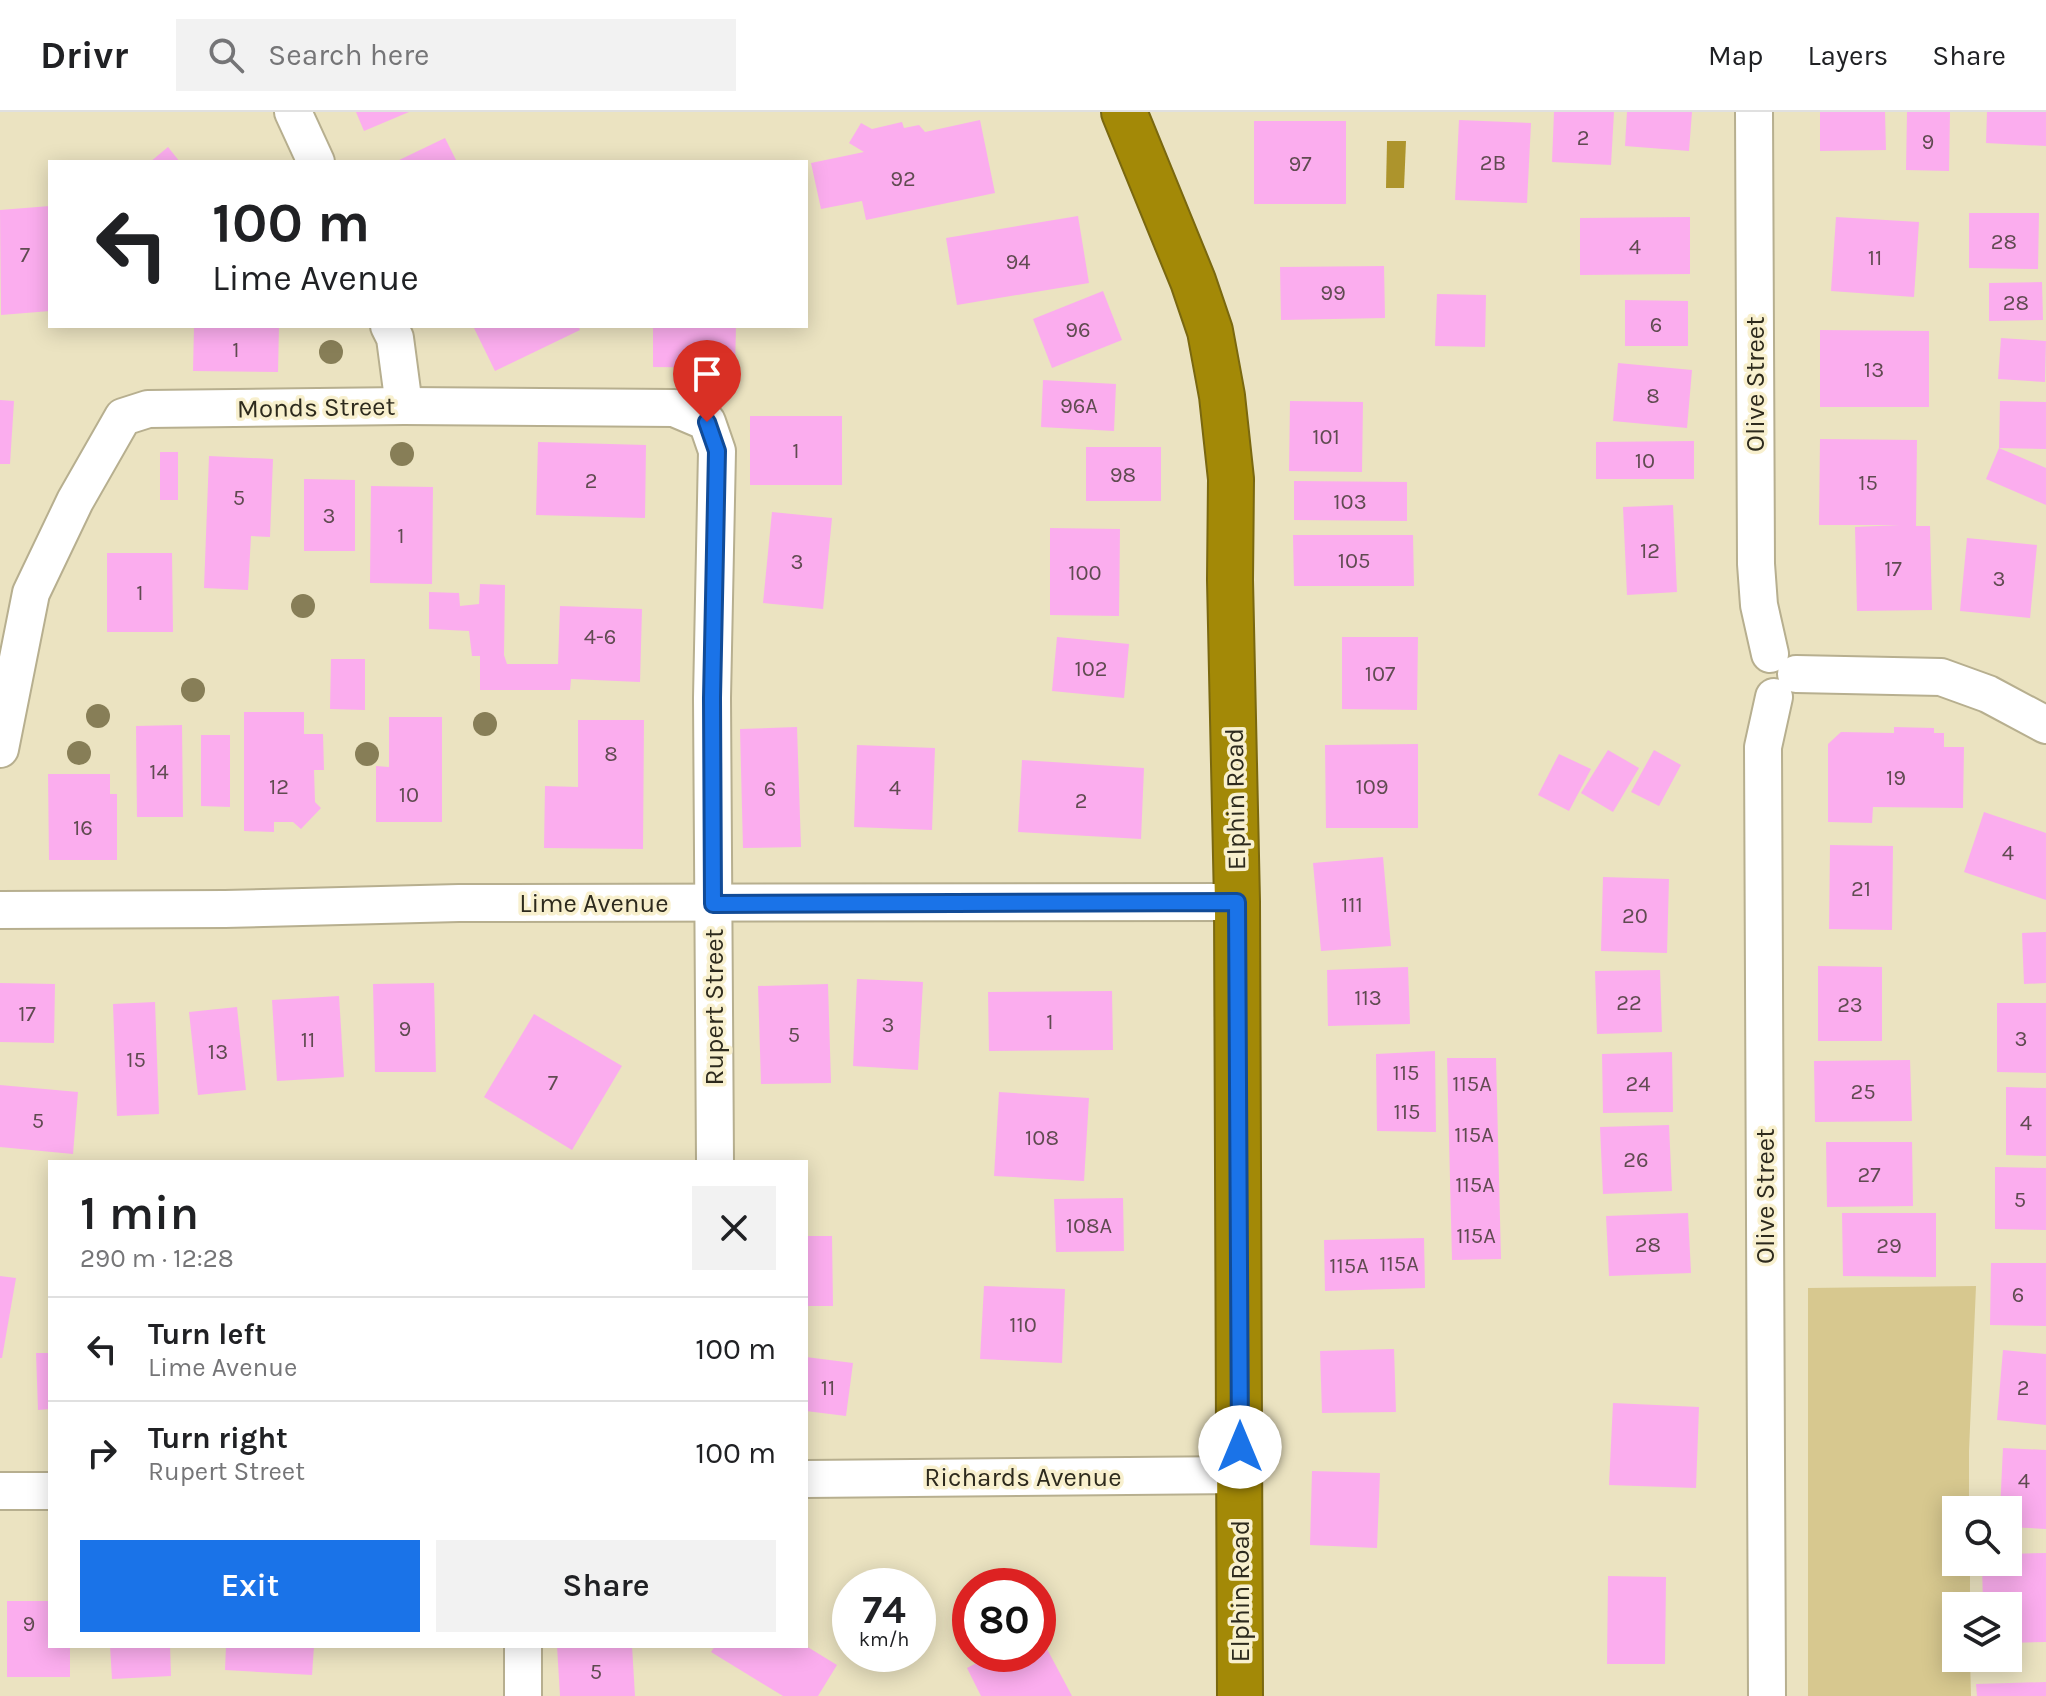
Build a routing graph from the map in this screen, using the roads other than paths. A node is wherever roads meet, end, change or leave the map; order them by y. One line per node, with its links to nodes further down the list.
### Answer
1 (293, 112): 4 (street)
2 (1124, 112): 12 (highway, Elphin Road)
3 (1754, 112): 9 (street, Olive Street)
4 (315, 160)
5 (390, 328): 6 (street)
6 (404, 406): 7 (street, Monds Street); 8 (street, Monds Street)
7 (707, 422): 13 (street, Rupert Street)
8 (16, 591): 11 (street, Monds Street)
9 (1780, 675): 10 (street); 23 (street, Olive Street)
10 (2046, 725)
11 (0, 749)
12 (1237, 902): 13 (street, Lime Avenue); 16 (highway, Elphin Road)
13 (713, 904): 14 (street, Lime Avenue); 15 (street, Rupert Street)
14 (0, 910)
15 (715, 1160)
16 (1240, 1475): 17 (street, Richards Avenue); 22 (highway, Elphin Road)
17 (808, 1479)
18 (0, 1491): 19 (street)
19 (48, 1491)
20 (523, 1648): 21 (street)
21 (523, 1696)
22 (1240, 1696)
23 (1767, 1696)

